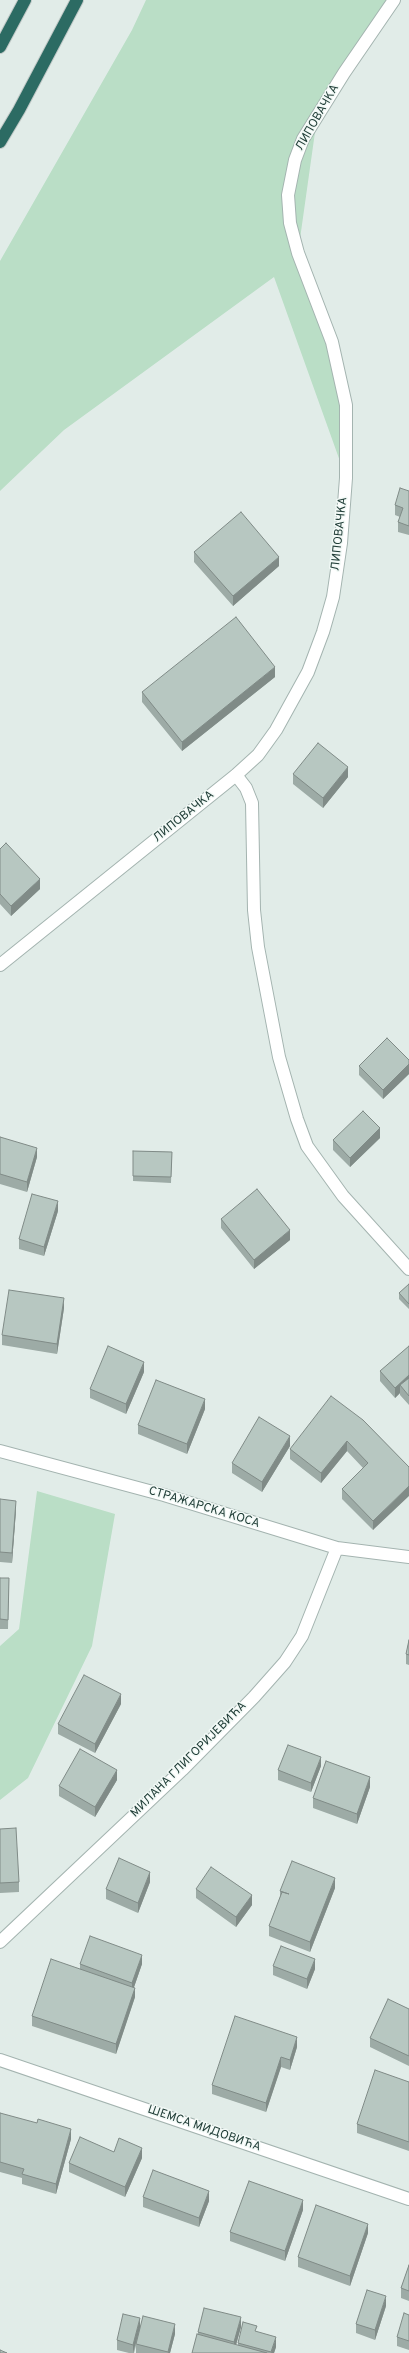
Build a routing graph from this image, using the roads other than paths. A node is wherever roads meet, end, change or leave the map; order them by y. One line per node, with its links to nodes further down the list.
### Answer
1 (25, 0): 4 (highway)
2 (77, 0): 5 (highway)
3 (394, 0): 6 (street, ЛИПОВАЧКА)
4 (0, 47)
5 (0, 142)
6 (236, 775): 7 (street, ЛИПОВАЧКА); 8 (street)
7 (0, 965)
8 (409, 1269)
9 (0, 1451): 10 (street, СТРАЖАРСКА КОСА)
10 (337, 1548): 11 (street, СТРАЖАРСКА КОСА); 12 (street, МИЛАНА ГЛИГОРИЈЕВИЋА)
11 (409, 1557)
12 (0, 1942)
13 (0, 2060): 14 (street, ШЕМСА МИДОВИЋА)
14 (409, 2199)

